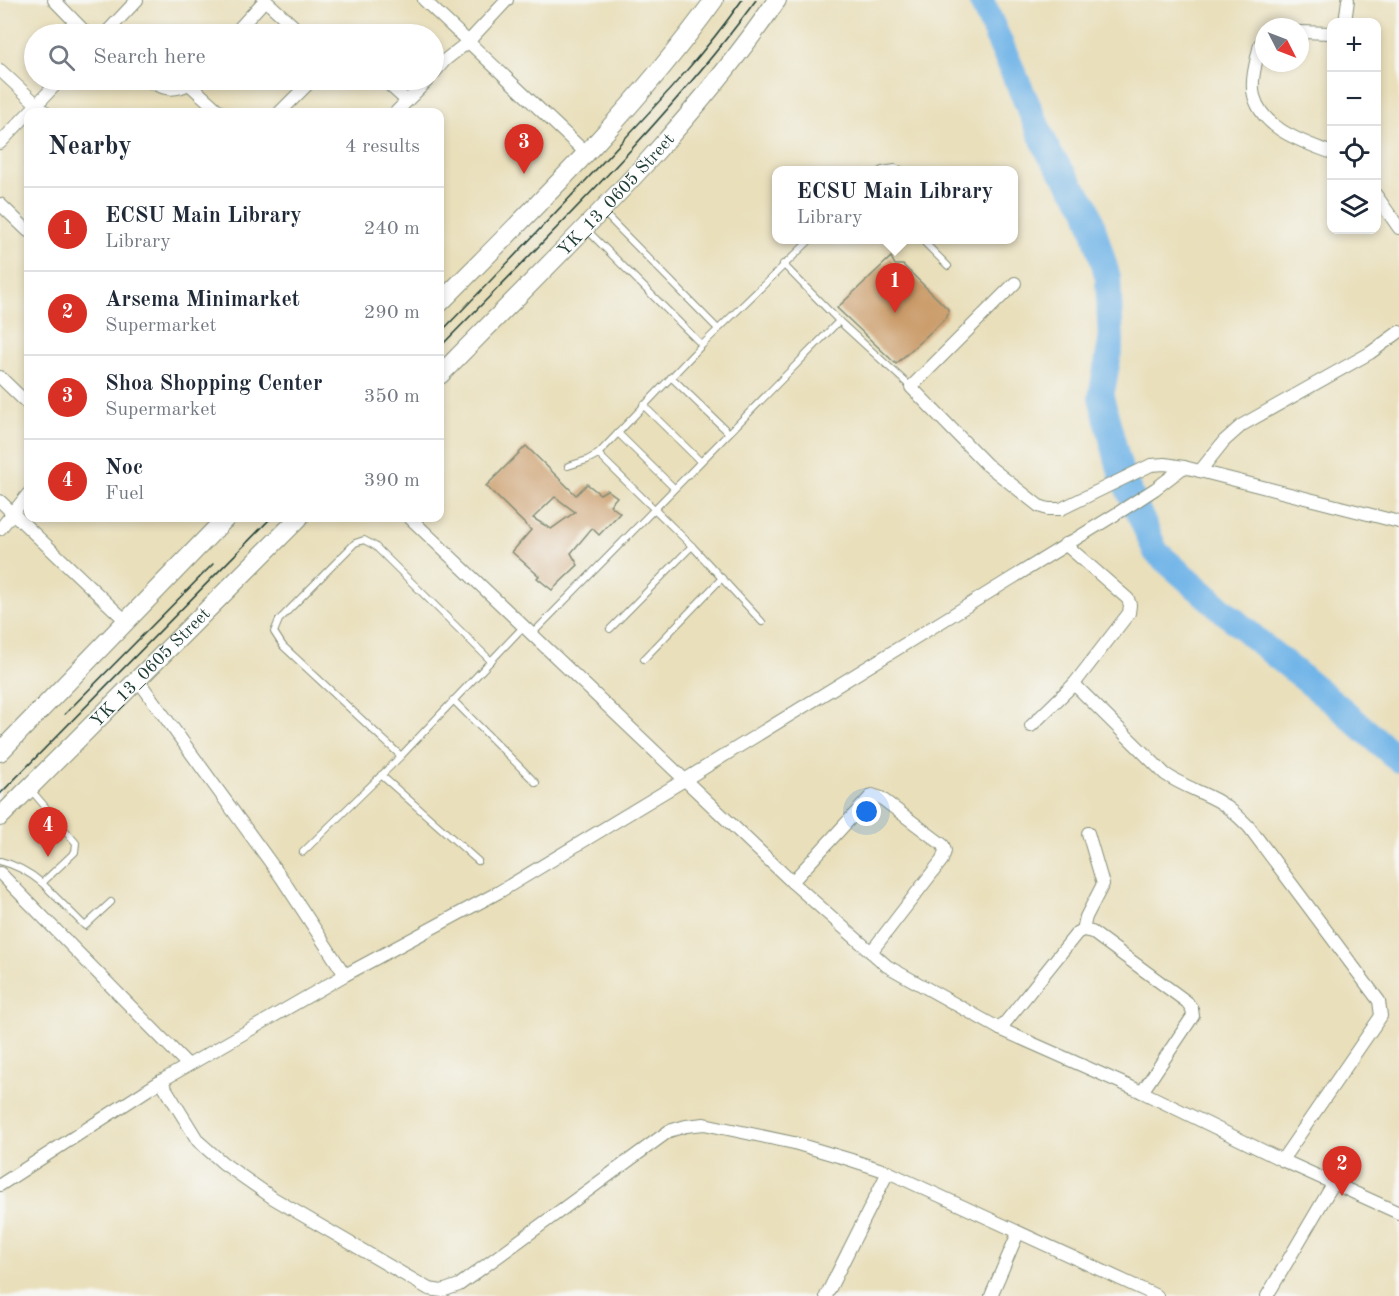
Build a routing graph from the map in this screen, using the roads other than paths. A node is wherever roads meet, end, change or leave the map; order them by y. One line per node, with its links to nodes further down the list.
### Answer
1 (54, 0): 10 (street)
2 (137, 0): 11 (street)
3 (265, 0): 12 (street); 13 (street)
4 (424, 0): 16 (street)
5 (507, 0): 16 (street)
6 (714, 0): 33 (main road)
7 (777, 0): 36 (main road, YK_13_0605 Street)
8 (1348, 0): 9 (street)
9 (1346, 18)
10 (77, 24)
11 (114, 24)
12 (243, 24)
13 (291, 24)
14 (1309, 32): 15 (street)
15 (1327, 33)
16 (468, 42): 17 (street); 33 (street)
17 (444, 61)
18 (0, 70): 26 (street)
19 (1255, 72): 32 (street)
20 (53, 90): 26 (street)
21 (199, 90): 27 (street)
22 (302, 90): 28 (street)
23 (394, 90): 25 (street)
24 (418, 90): 25 (street)
25 (407, 102): 29 (street)
26 (40, 108)
27 (216, 108)
28 (284, 108)
29 (400, 108)
30 (24, 122): 31 (street)
31 (0, 143)
32 (1327, 151)
33 (587, 154): 45 (main road)
34 (1381, 201): 39 (street)
35 (0, 204): 37 (street)
36 (602, 211): 38 (main road, YK_13_0605 Street); 47 (lane)
37 (24, 227)
38 (585, 228): 49 (lane); 50 (main road, YK_13_0605 Street)
39 (1399, 228)
40 (806, 244): 42 (lane)
41 (926, 244): 43 (lane)
42 (783, 264): 46 (lane); 47 (lane)
43 (948, 266)
44 (1015, 283): 53 (street)
45 (444, 299)
46 (838, 321): 53 (lane); 57 (lane)
47 (718, 329): 49 (lane)
48 (1399, 332): 62 (street)
49 (702, 345): 52 (lane)
50 (444, 371)
51 (0, 376): 54 (street)
52 (671, 377): 55 (lane); 57 (lane)
53 (911, 387): 61 (street)
54 (24, 400)
55 (643, 405): 56 (lane); 59 (lane)
56 (618, 433): 58 (lane); 63 (lane)
57 (729, 433): 59 (lane)
58 (598, 454): 60 (lane); 66 (lane)
59 (700, 461): 63 (lane)
60 (568, 466)
61 (1184, 467): 62 (street); 73 (street)
62 (1200, 471): 71 (street)
63 (674, 488): 66 (lane)
64 (24, 500): 67 (street)
65 (0, 501): 67 (street)
66 (654, 510): 74 (lane); 79 (lane)
67 (14, 514): 72 (street); 76 (street)
68 (222, 522): 76 (main road)
69 (295, 522): 82 (main road, YK_13_0605 Street)
70 (415, 522): 79 (street)
71 (1399, 522)
72 (0, 529)
73 (1065, 544): 83 (street); 89 (street)
74 (692, 546): 75 (lane); 78 (lane)
75 (722, 578): 77 (lane); 80 (lane)
76 (126, 621): 86 (main road)
77 (762, 622)
78 (610, 629)
79 (528, 630): 81 (lane); 89 (street)
80 (644, 659)
81 (490, 661): 84 (lane); 87 (lane)
82 (138, 680): 91 (main road, YK_13_0605 Street); 103 (street)
83 (1074, 684): 85 (street); 108 (street)
84 (453, 700): 87 (lane); 90 (lane)
85 (1031, 726)
86 (0, 752)
87 (401, 756): 88 (lane)
88 (381, 775): 94 (lane); 96 (lane)
89 (686, 779): 98 (street); 103 (street)
90 (536, 783)
91 (29, 788): 92 (main road, YK_13_0605 Street); 99 (lane)
92 (0, 817)
93 (1088, 833): 101 (street)
94 (303, 852)
95 (0, 861): 99 (lane)
96 (477, 861)
97 (0, 873): 105 (street)
98 (792, 882): 102 (street); 102 (street)
99 (42, 883): 100 (lane)
100 (111, 902)
101 (1083, 930): 104 (street); 107 (street)
102 (871, 952): 104 (street)
103 (345, 975): 105 (street)
104 (999, 1029): 107 (street)
105 (188, 1065): 106 (street)
106 (161, 1081): 109 (street); 111 (street)
107 (1142, 1092): 108 (street)
108 (1282, 1160): 110 (street)
109 (888, 1172): 113 (street); 114 (street)
110 (1333, 1184): 112 (street); 117 (street)
111 (0, 1185)
112 (1399, 1213)
113 (1018, 1233): 115 (street); 116 (street)
114 (826, 1296)
115 (991, 1296)
116 (1157, 1296)
117 (1267, 1296)

